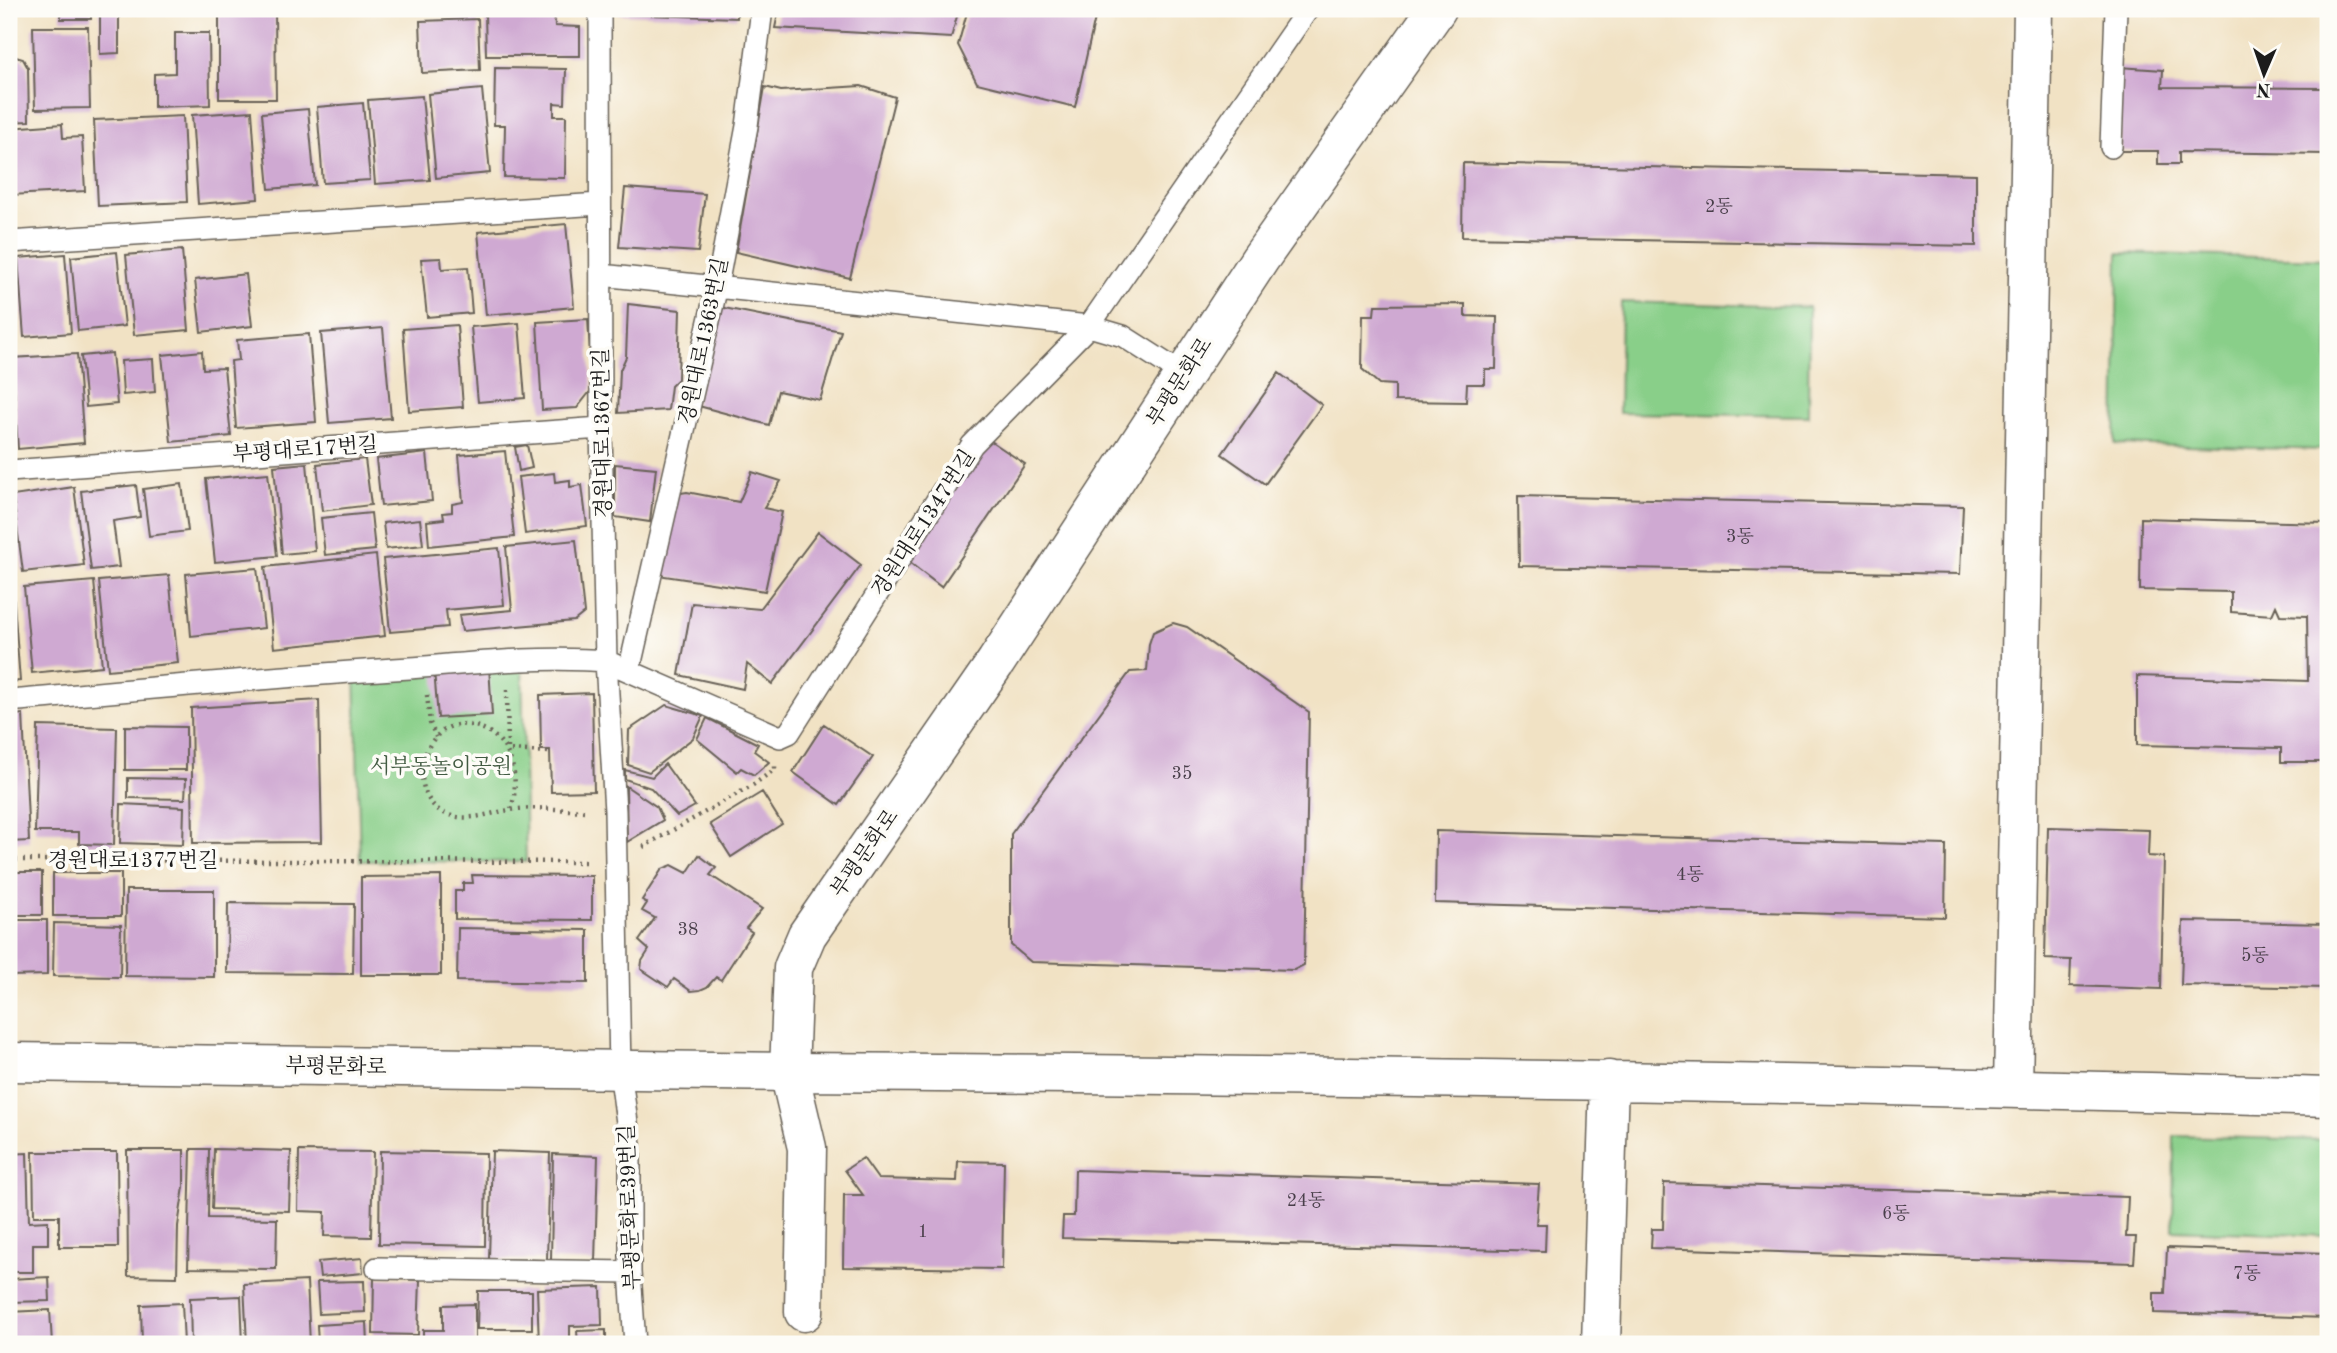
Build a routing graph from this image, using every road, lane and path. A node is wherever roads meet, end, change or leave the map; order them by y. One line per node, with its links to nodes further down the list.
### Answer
1 (600, 9): 8 (lane, 경원대로1367번길)
2 (762, 9): 11 (lane, 경원대로1363번길)
3 (1308, 9): 12 (lane, 경원대로1347번길)
4 (2033, 9): 33 (street)
5 (2116, 9): 7 (lane)
6 (1431, 10): 13 (street, 부평문화로)
7 (2111, 147)
8 (600, 204): 9 (lane); 10 (lane, 경원대로1367번길)
9 (9, 242)
10 (601, 275): 11 (lane); 14 (lane, 경원대로1367번길)
11 (717, 286): 12 (lane); 19 (lane, 경원대로1363번길)
12 (1089, 326): 13 (lane); 22 (lane, 경원대로1347번길)
13 (1184, 375): 31 (street, 부평문화로)
14 (601, 428): 15 (lane, 부평대로17번길); 17 (lane, 경원대로1367번길)
15 (9, 471)
16 (506, 661): 17 (lane); 18 (lane); 23 (path)
17 (606, 661): 19 (lane); 26 (lane, 경원대로1367번길)
18 (425, 667): 20 (lane); 21 (path)
19 (629, 671): 22 (lane)
20 (9, 701)
21 (436, 737): 23 (path); 25 (path)
22 (780, 737): 28 (path)
23 (508, 750): 24 (path); 25 (path)
24 (550, 752)
25 (511, 809): 26 (path)
26 (615, 811): 28 (lane, 경원대로1367번길)
27 (9, 860): 28 (path, 경원대로1377번길)
28 (616, 862): 30 (lane, 경원대로1367번길)
29 (9, 1062): 30 (street, 부평문화로)
30 (620, 1070): 31 (street, 부평문화로); 36 (lane, 부평문화로39번길)
31 (789, 1072): 32 (street); 37 (street)
32 (1609, 1080): 33 (street); 39 (street)
33 (2013, 1088): 34 (street)
34 (2328, 1097)
35 (377, 1268): 36 (lane)
36 (630, 1272): 38 (lane, 부평문화로39번길)
37 (804, 1312)
38 (635, 1344)
39 (1601, 1344)

